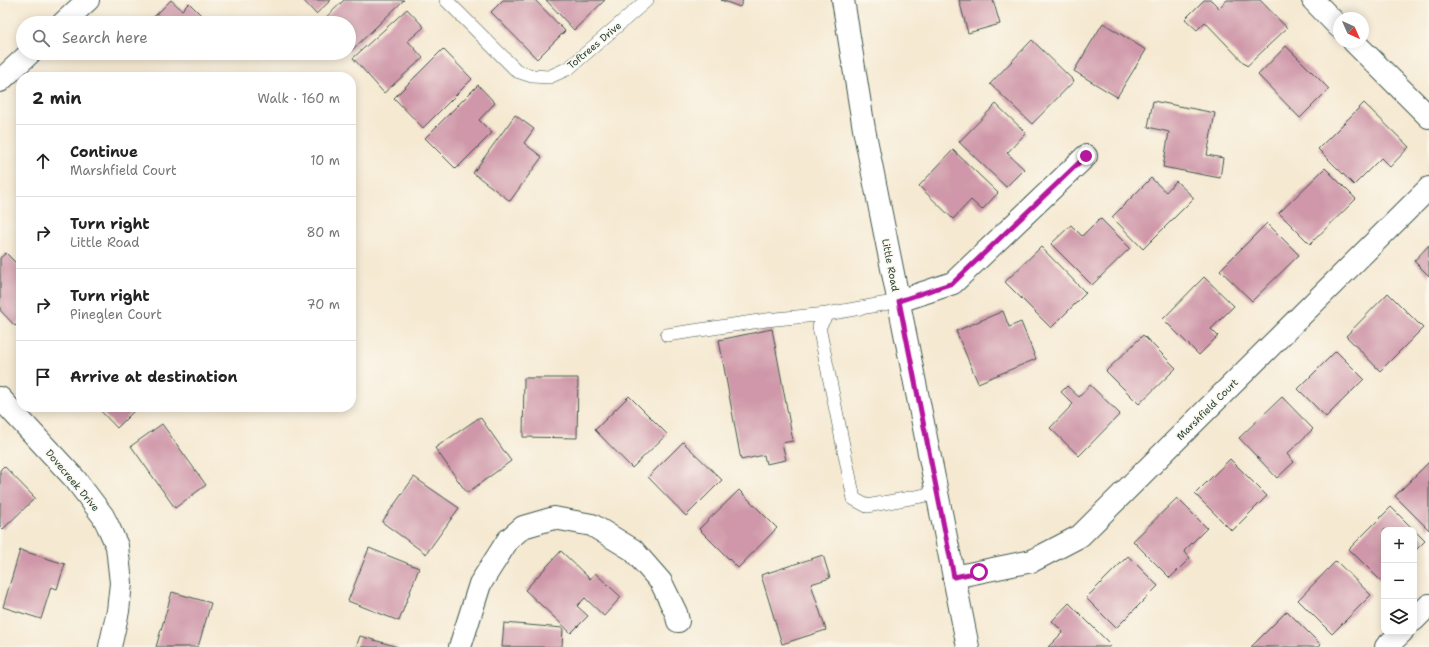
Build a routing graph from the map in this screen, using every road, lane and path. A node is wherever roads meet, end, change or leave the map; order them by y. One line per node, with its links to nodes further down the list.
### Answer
1 (88, 0): 6 (street)
2 (446, 0): 3 (lane, Toftrees Drive)
3 (647, 0)
4 (843, 0): 14 (street, Little Road)
5 (1312, 0): 7 (street)
6 (71, 16)
7 (1333, 21)
8 (1360, 48): 11 (street)
9 (22, 60): 10 (street)
10 (0, 80)
11 (1429, 117)
12 (1086, 156): 14 (street)
13 (1429, 188): 19 (street, Marshfield Court)
14 (899, 301): 15 (lane); 18 (street, Little Road)
15 (827, 314): 16 (lane); 18 (lane)
16 (667, 335)
17 (0, 398): 24 (street, Dovecreek Drive)
18 (937, 493): 19 (street, Little Road)
19 (954, 577): 26 (street, Little Road)
20 (1429, 605): 21 (street)
21 (1417, 617)
22 (678, 621): 25 (street)
23 (1399, 635): 27 (street)
24 (110, 647)
25 (460, 647)
26 (968, 647)
27 (1386, 647)

